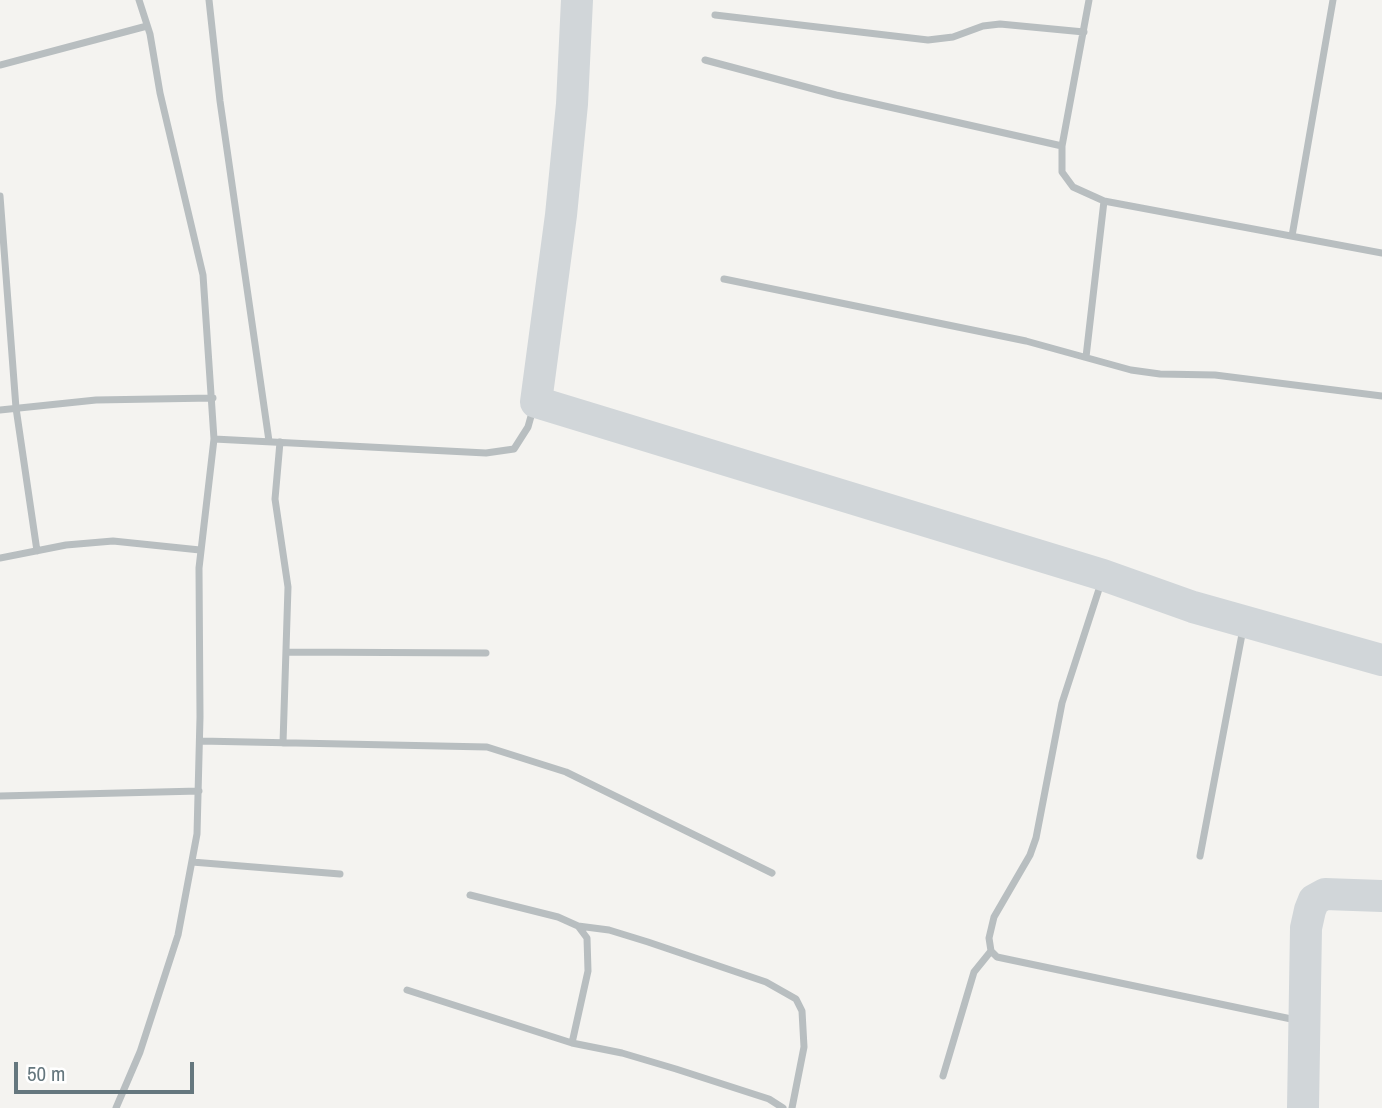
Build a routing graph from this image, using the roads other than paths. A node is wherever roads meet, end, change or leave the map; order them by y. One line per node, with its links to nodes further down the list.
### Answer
1 (139, 0): 7 (street)
2 (209, 0): 24 (street)
3 (577, 0): 20 (street)
4 (1089, 0): 8 (street)
5 (1333, 0): 14 (street)
6 (715, 15): 8 (street)
7 (147, 26): 10 (street); 19 (street)
8 (1084, 32): 11 (street)
9 (705, 60): 11 (street)
10 (0, 65)
11 (1062, 146): 13 (street)
12 (0, 196): 21 (street)
13 (1104, 201): 14 (street); 17 (street)
14 (1292, 236): 15 (street)
15 (1382, 253)
16 (724, 279): 17 (street)
17 (1086, 356): 18 (street)
18 (1382, 396)
19 (213, 398): 21 (street); 23 (street)
20 (536, 402): 25 (street); 29 (street)
21 (16, 408): 22 (street); 27 (street)
22 (0, 410)
23 (214, 439): 24 (street); 26 (street)
24 (269, 441): 25 (street)
25 (281, 442): 31 (street)
26 (200, 550): 27 (street); 34 (street)
27 (37, 551): 28 (street)
28 (0, 558)
29 (1103, 575): 30 (street); 45 (street)
30 (1244, 622): 33 (street); 38 (street)
31 (286, 652): 32 (street); 35 (street)
32 (486, 653)
33 (1382, 660)
34 (200, 741): 35 (street); 36 (street)
35 (283, 743): 40 (street)
36 (199, 791): 37 (street); 39 (street)
37 (0, 796)
38 (1200, 856)
39 (192, 862): 41 (street); 50 (street)
40 (772, 873)
41 (340, 874)
42 (470, 895): 44 (street)
43 (1382, 896): 47 (street)
44 (578, 926): 48 (street); 52 (street)
45 (991, 951): 47 (street); 49 (street)
46 (407, 990): 48 (street)
47 (1303, 1021): 53 (street)
48 (572, 1043): 51 (street)
49 (943, 1076)
50 (116, 1108)
51 (783, 1108)
52 (792, 1108)
53 (1303, 1108)

